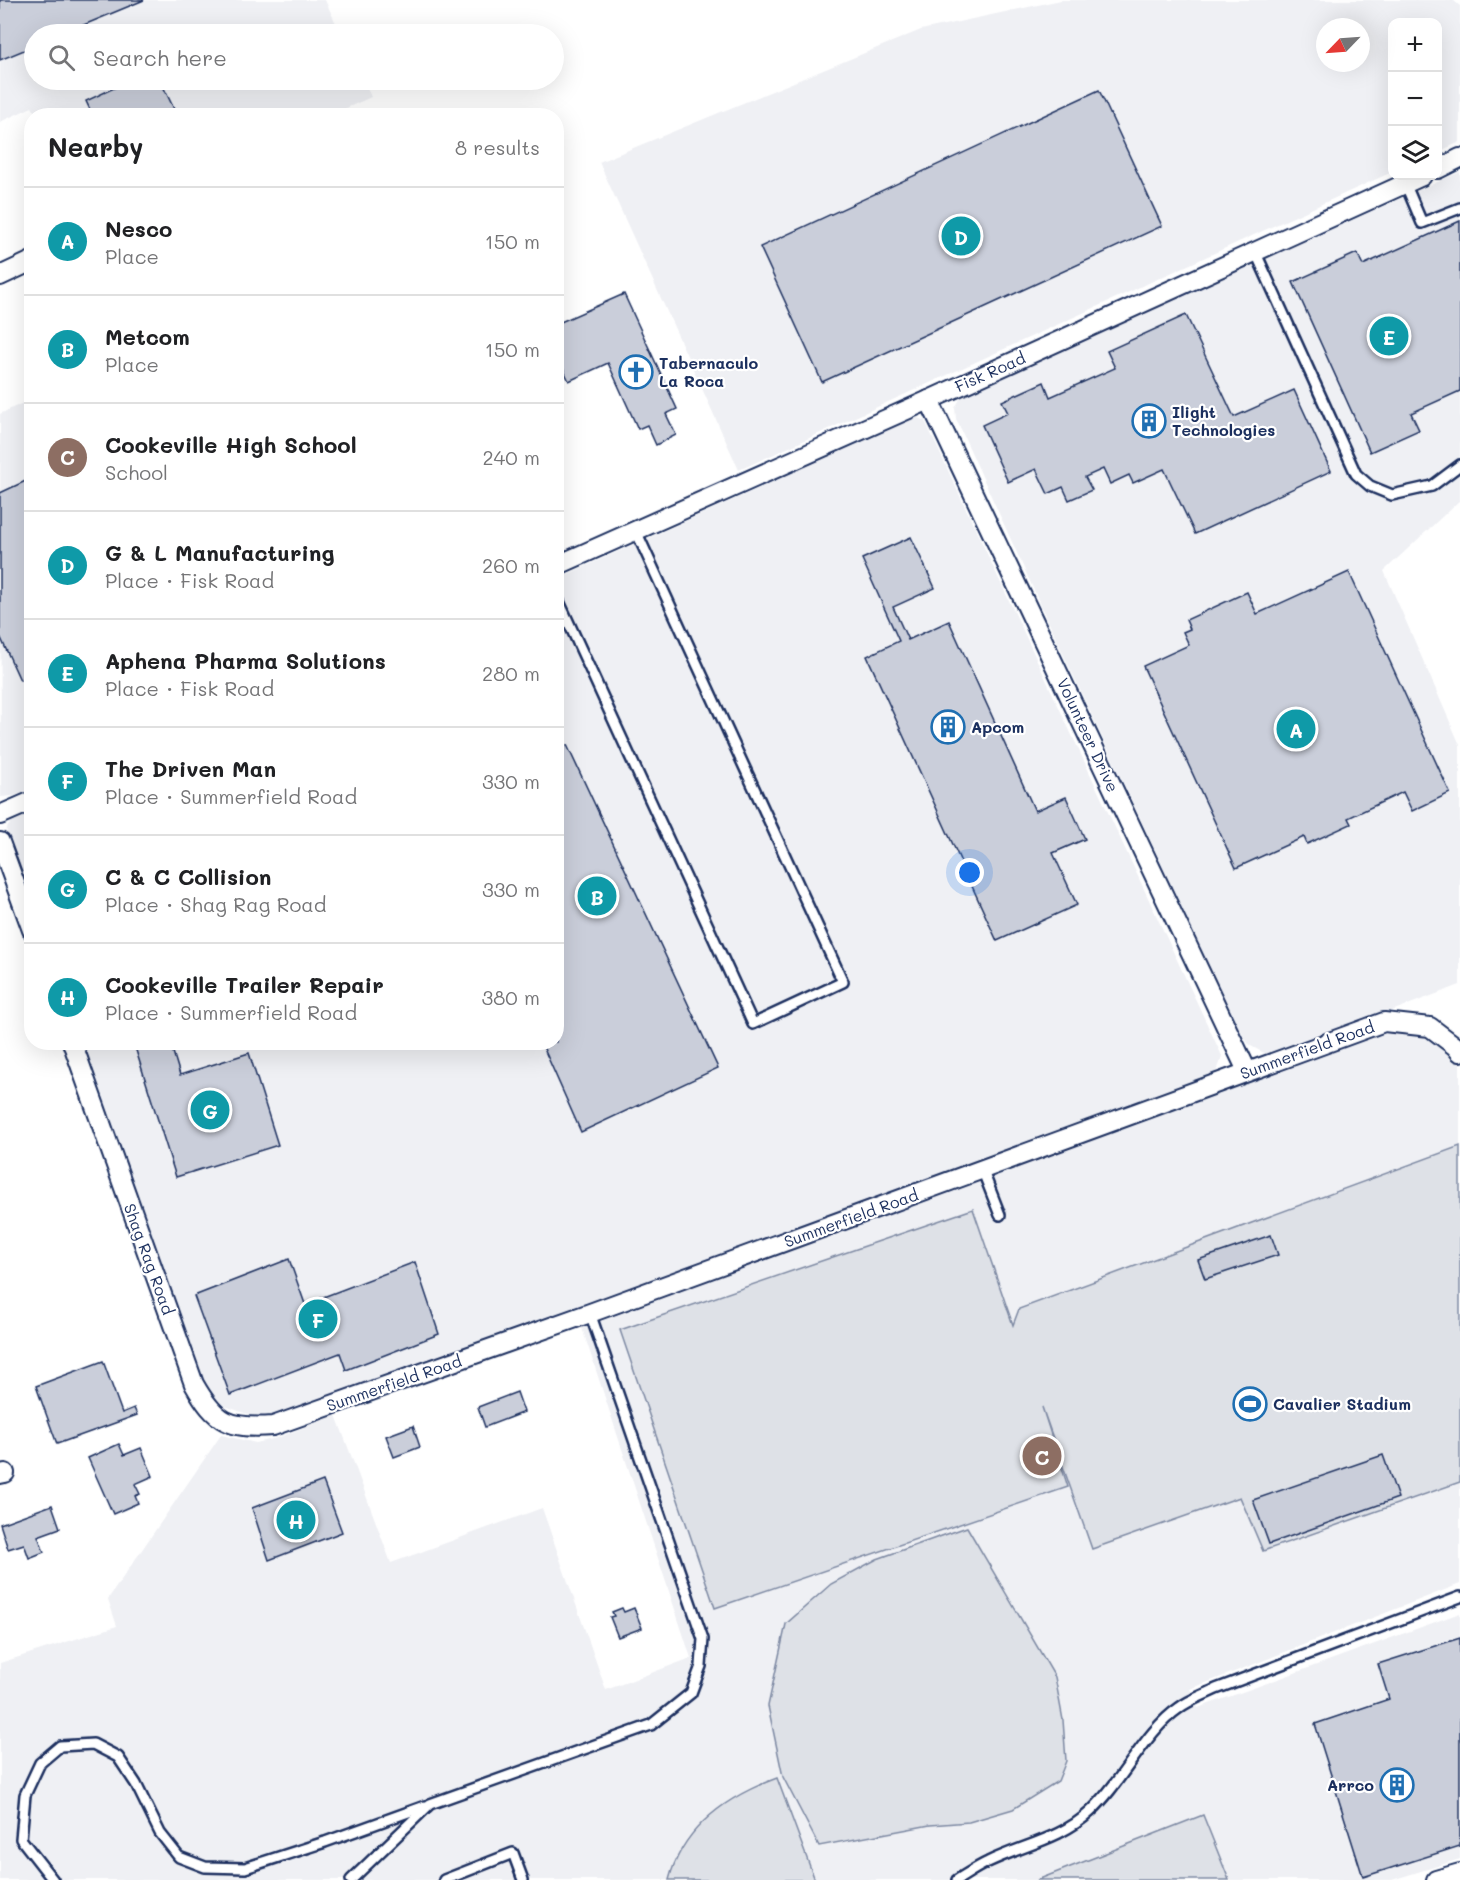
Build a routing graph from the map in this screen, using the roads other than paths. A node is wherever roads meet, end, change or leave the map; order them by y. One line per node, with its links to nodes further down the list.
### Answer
1 (1460, 158): 2 (street)
2 (1442, 167)
3 (1412, 180): 4 (street, Fisk Road)
4 (1405, 183): 5 (lane); 6 (street, Fisk Road)
5 (1459, 208)
6 (1255, 251): 9 (street, Fisk Road); 10 (lane)
7 (24, 265): 8 (street)
8 (0, 276)
9 (929, 400): 11 (street, Fisk Road); 20 (street, Volunteer Drive)
10 (1460, 465)
11 (636, 531): 12 (street, Fisk Road); 13 (lane)
12 (564, 562)
13 (564, 612)
14 (24, 804): 15 (street)
15 (0, 815)
16 (0, 842): 17 (street)
17 (24, 908)
18 (75, 1050): 24 (street, Shag Rag Road)
19 (1460, 1052): 20 (street, Summerfield Road)
20 (1247, 1071): 21 (street, Summerfield Road)
21 (982, 1169): 22 (lane); 23 (street, Summerfield Road)
22 (1000, 1215)
23 (590, 1314): 24 (street, Summerfield Road); 26 (lane)
24 (273, 1426)
25 (1460, 1597): 32 (lane)
26 (430, 1804): 28 (lane); 29 (lane)
27 (1460, 1872): 33 (street)
28 (53, 1880)
29 (351, 1880)
30 (444, 1880): 31 (lane)
31 (523, 1880)
32 (957, 1880)
33 (1436, 1880)

